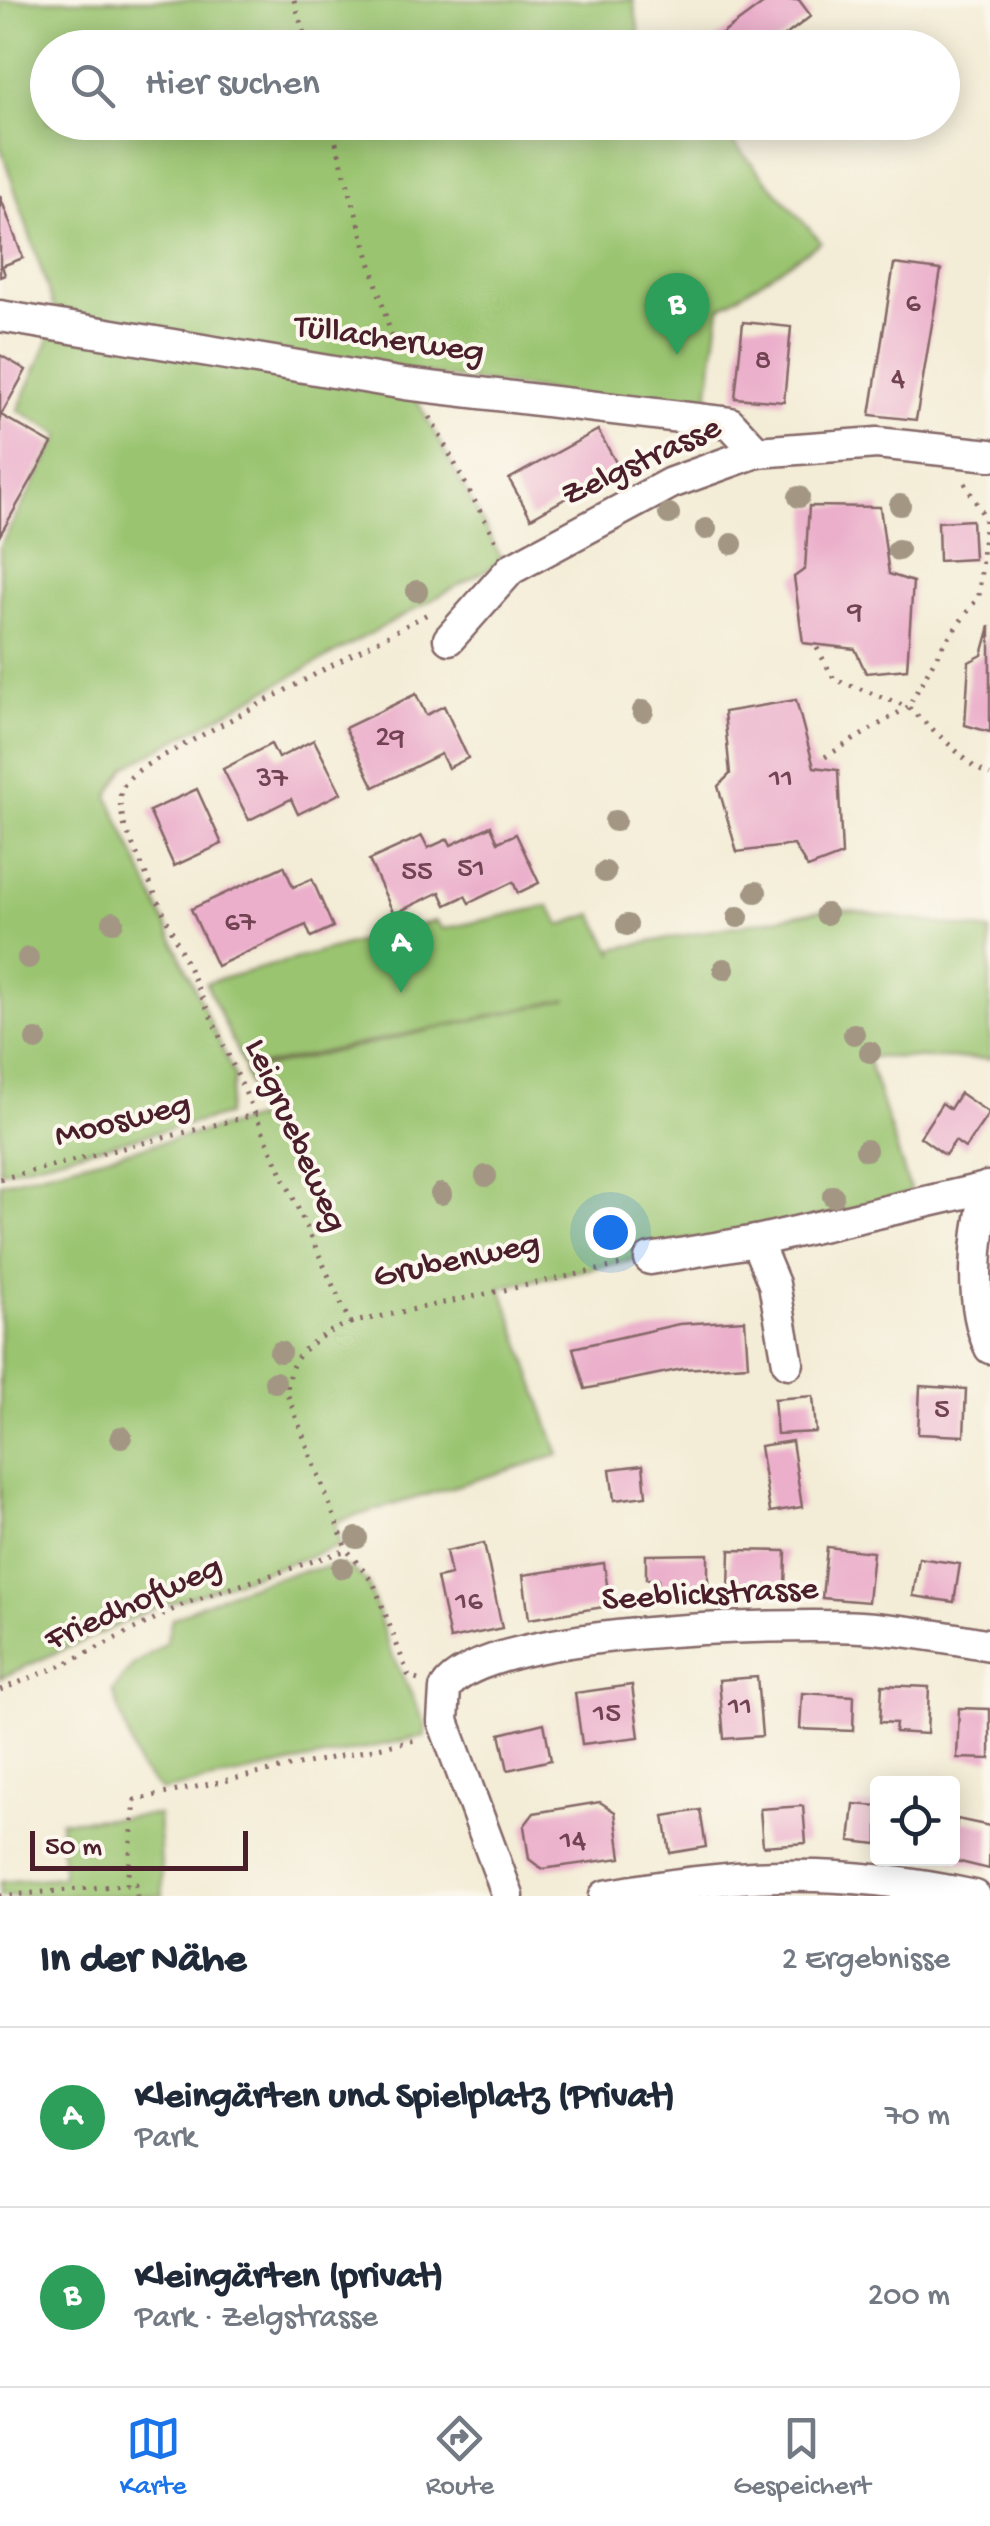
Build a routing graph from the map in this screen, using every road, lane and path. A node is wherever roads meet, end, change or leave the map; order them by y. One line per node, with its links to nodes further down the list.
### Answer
1 (294, 0): 2 (path)
2 (303, 30)
3 (335, 140): 5 (path)
4 (0, 316): 5 (street, Tüllacherweg)
5 (409, 384): 7 (street, Tüllacherweg); 9 (path)
6 (946, 450): 7 (street, Zelgstrasse); 8 (street, Zelgstrasse); 13 (path)
7 (758, 452): 9 (street, Zelgstrasse)
8 (990, 455)
9 (511, 569): 11 (street, Zelgstrasse)
10 (442, 606): 16 (path, Leigruebeweg)
11 (449, 638)
12 (817, 648): 13 (path)
13 (908, 707): 14 (path); 15 (path)
14 (825, 757)
15 (990, 776)
16 (258, 1114): 17 (path, Moosweg); 21 (path, Leigruebeweg)
17 (0, 1179)
18 (989, 1187): 19 (street); 22 (street)
19 (756, 1240): 20 (street); 23 (street)
20 (650, 1260): 21 (path, Grubenweg)
21 (350, 1323): 24 (path)
22 (990, 1348)
23 (788, 1363)
24 (347, 1550): 26 (path); 27 (path, Friedhofweg)
25 (990, 1645): 26 (street, Seeblickstrasse)
26 (444, 1689): 28 (street)
27 (0, 1690)
28 (448, 1734): 29 (path); 32 (street)
29 (127, 1885): 30 (path); 31 (path)
30 (0, 1896)
31 (137, 1896)
32 (508, 1896)
33 (605, 1896): 34 (street)
34 (975, 1896)

